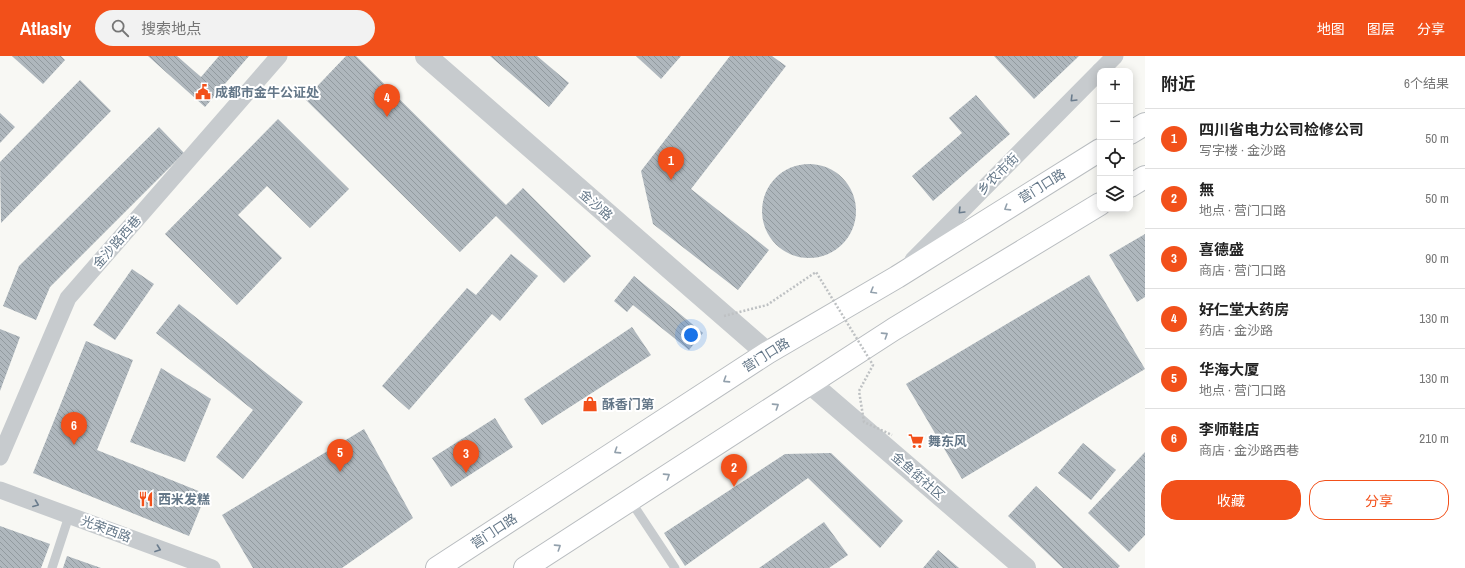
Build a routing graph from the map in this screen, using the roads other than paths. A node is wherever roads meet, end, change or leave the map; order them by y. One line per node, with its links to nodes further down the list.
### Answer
1 (279, 56): 18 (street, 金沙路西巷)
2 (426, 56): 16 (street, 金沙路)
3 (1115, 56): 5 (street, 乡农市街)
4 (1123, 56): 6 (street)
5 (1103, 68)
6 (1117, 68)
7 (1097, 74): 15 (street, 乡农市街, one-way to 15)
8 (1133, 122): 9 (street)
9 (1145, 122): 10 (highway)
10 (1133, 131)
11 (1097, 152): 15 (highway, 营门口路, one-way to 15)
12 (1145, 177): 13 (highway)
13 (1133, 184)
14 (1097, 206): 17 (highway, one-way to 14)
15 (897, 277): 16 (highway, 营门口路, one-way to 16)
16 (767, 353): 24 (highway, 营门口路, one-way to 24)
17 (811, 384): 20 (highway, one-way to 17); 27 (street, 金鱼街社区)
18 (0, 457)
19 (0, 490): 21 (street, 光荣西路, one-way to 21)
20 (630, 500): 25 (highway, one-way to 20); 26 (lane)
21 (69, 516): 22 (lane); 23 (street, 光荣西路, one-way to 23)
22 (52, 568)
23 (212, 568)
24 (437, 568)
25 (525, 568)
26 (675, 568)
27 (1025, 568)

